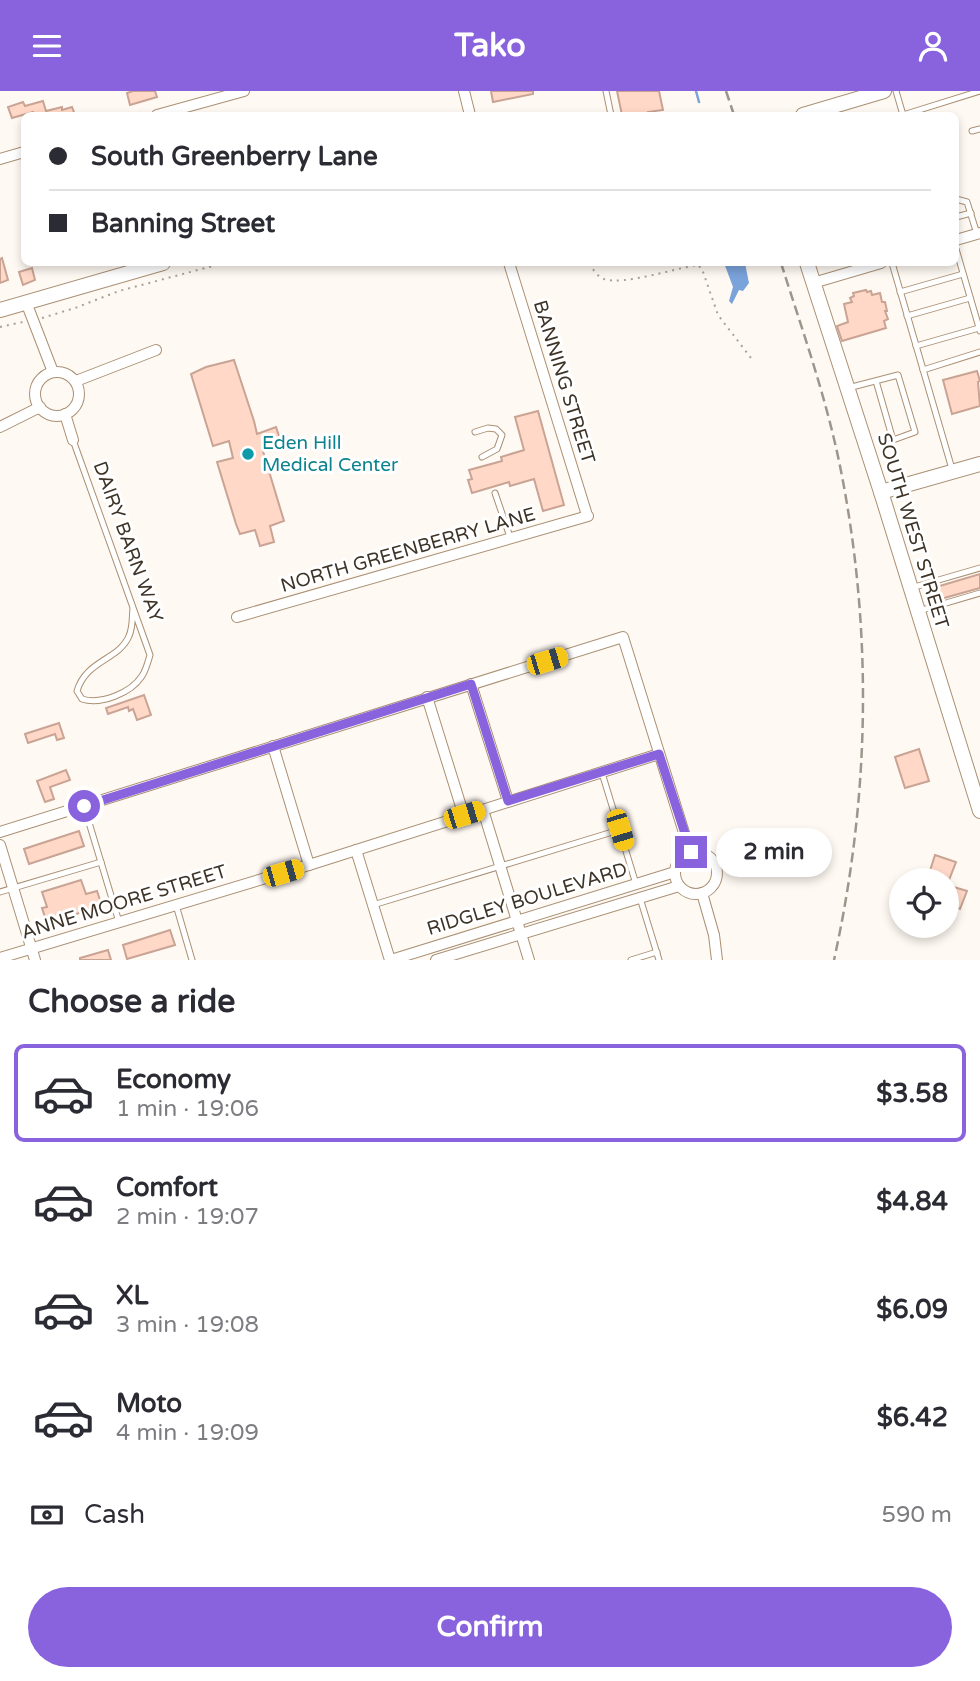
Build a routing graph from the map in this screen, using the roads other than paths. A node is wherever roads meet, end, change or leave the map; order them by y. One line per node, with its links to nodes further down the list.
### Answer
1 (244, 91): 8 (street)
2 (464, 91): 9 (street)
3 (606, 91): 10 (lane)
4 (884, 91): 7 (street)
5 (896, 91): 12 (lane)
6 (980, 91): 13 (lane)
7 (861, 94): 11 (street)
8 (168, 112)
9 (469, 112)
10 (610, 112)
11 (811, 112)
12 (901, 112)
13 (912, 112)
14 (980, 129): 15 (lane)
15 (972, 131)
16 (21, 153): 17 (street)
17 (0, 159)
18 (959, 200): 19 (lane)
19 (971, 213): 20 (lane); 21 (lane)
20 (959, 216)
21 (978, 233): 22 (street)
22 (959, 239)
23 (959, 260): 29 (lane)
24 (152, 266): 33 (street)
25 (510, 266): 55 (street, BANNING STREET)
26 (808, 266): 30 (street, SOUTH WEST STREET)
27 (870, 266): 30 (street)
28 (893, 266): 31 (lane)
29 (963, 274): 31 (lane); 32 (lane)
30 (813, 283): 44 (street, SOUTH WEST STREET)
31 (901, 292): 35 (lane)
32 (970, 297): 35 (lane); 36 (lane)
33 (26, 302): 34 (street); 41 (street)
34 (0, 310)
35 (907, 316): 37 (lane)
36 (980, 329): 37 (lane)
37 (916, 347): 40 (lane)
38 (156, 350): 42 (street)
39 (980, 352): 40 (lane)
40 (923, 370): 52 (lane)
41 (52, 372): 42 (street); 45 (street)
42 (76, 381): 46 (street)
43 (876, 381): 43 (lane); 44 (lane)
44 (848, 388): 53 (street, SOUTH WEST STREET)
45 (40, 407): 46 (street); 47 (street)
46 (65, 414): 49 (street)
47 (0, 427)
48 (475, 432): 50 (lane)
49 (73, 440): 60 (lane, DAIRY BARN WAY)
50 (482, 457)
51 (980, 464): 52 (street)
52 (953, 472): 53 (street)
53 (881, 492): 58 (street, SOUTH WEST STREET)
54 (495, 493): 56 (lane)
55 (587, 514): 62 (street, NORTH GREENBERRY LANE)
56 (509, 534)
57 (980, 568): 58 (lane)
58 (911, 588): 61 (street, SOUTH WEST STREET)
59 (980, 593): 61 (lane)
60 (133, 608): 60 (lane, DAIRY BARN WAY)
61 (918, 611): 71 (street, SOUTH WEST STREET)
62 (237, 617)
63 (471, 684): 64 (street); 66 (street); 68 (street)
64 (427, 697): 65 (street); 72 (street)
65 (273, 746): 69 (street); 79 (street)
66 (659, 754): 67 (street, ANNE MOORE STREET); 77 (street)
67 (601, 772): 68 (street, ANNE MOORE STREET); 73 (lane)
68 (508, 801): 70 (street, ANNE MOORE STREET)
69 (84, 806): 74 (street); 78 (lane)
70 (483, 810): 72 (street, ANNE MOORE STREET); 80 (street)
71 (980, 811)
72 (464, 815): 76 (street, ANNE MOORE STREET)
73 (620, 830): 80 (lane); 82 (lane)
74 (0, 832)
75 (0, 845): 84 (street)
76 (356, 850): 79 (street, ANNE MOORE STREET); 89 (street)
77 (691, 852): 81 (street); 86 (street)
78 (101, 862): 84 (lane); 91 (lane)
79 (309, 865): 88 (street, ANNE MOORE STREET)
80 (500, 866): 89 (lane); 90 (street)
81 (675, 872): 82 (street, RIDGLEY BOULEVARD); 83 (street)
82 (636, 884): 90 (street, RIDGLEY BOULEVARD)
83 (679, 886): 86 (street); 87 (street)
84 (13, 888): 85 (lane); 93 (street)
85 (0, 893)
86 (702, 893): 103 (street)
87 (640, 898): 92 (street); 94 (lane)
88 (176, 905): 91 (street, ANNE MOORE STREET); 97 (lane)
89 (373, 905): 98 (street)
90 (516, 920): 92 (street); 98 (street, RIDGLEY BOULEVARD)
91 (119, 922): 93 (street, ANNE MOORE STREET)
92 (521, 935): 99 (street); 100 (street)
93 (31, 948): 95 (street, ANNE MOORE STREET); 96 (street)
94 (657, 952): 101 (lane); 102 (lane)
95 (0, 958)
96 (35, 960)
97 (192, 960)
98 (390, 960)
99 (436, 960)
100 (529, 960)
101 (631, 960)
102 (659, 960)
103 (717, 960)

